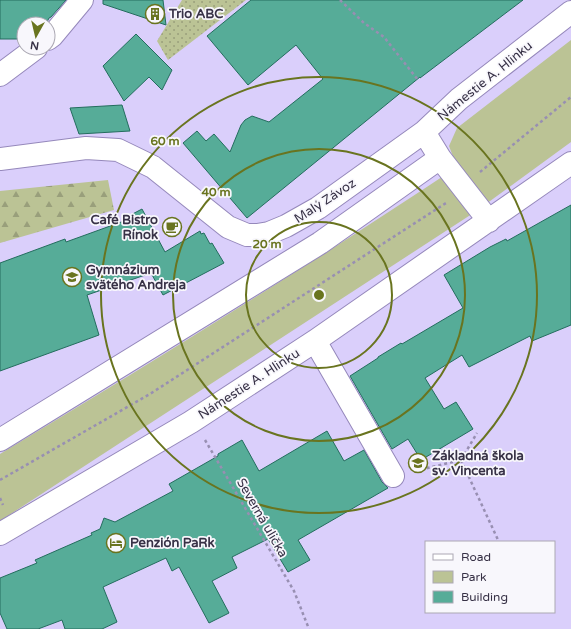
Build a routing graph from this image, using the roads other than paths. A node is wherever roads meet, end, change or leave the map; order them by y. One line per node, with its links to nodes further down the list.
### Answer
1 (82, 0): 3 (street)
2 (571, 12): 6 (street, Námestie A. Hlinku)
3 (56, 31)
4 (25, 56): 5 (street)
5 (0, 75)
6 (424, 132): 7 (street, Malý Závoz); 8 (street)
7 (0, 158)
8 (440, 158): 10 (street); 12 (street)
9 (571, 163): 10 (street, Námestie A. Hlinku)
10 (489, 221): 11 (street, Námestie A. Hlinku)
11 (315, 341): 13 (street); 14 (street, Námestie A. Hlinku)
12 (0, 440)
13 (393, 476)
14 (0, 534)

